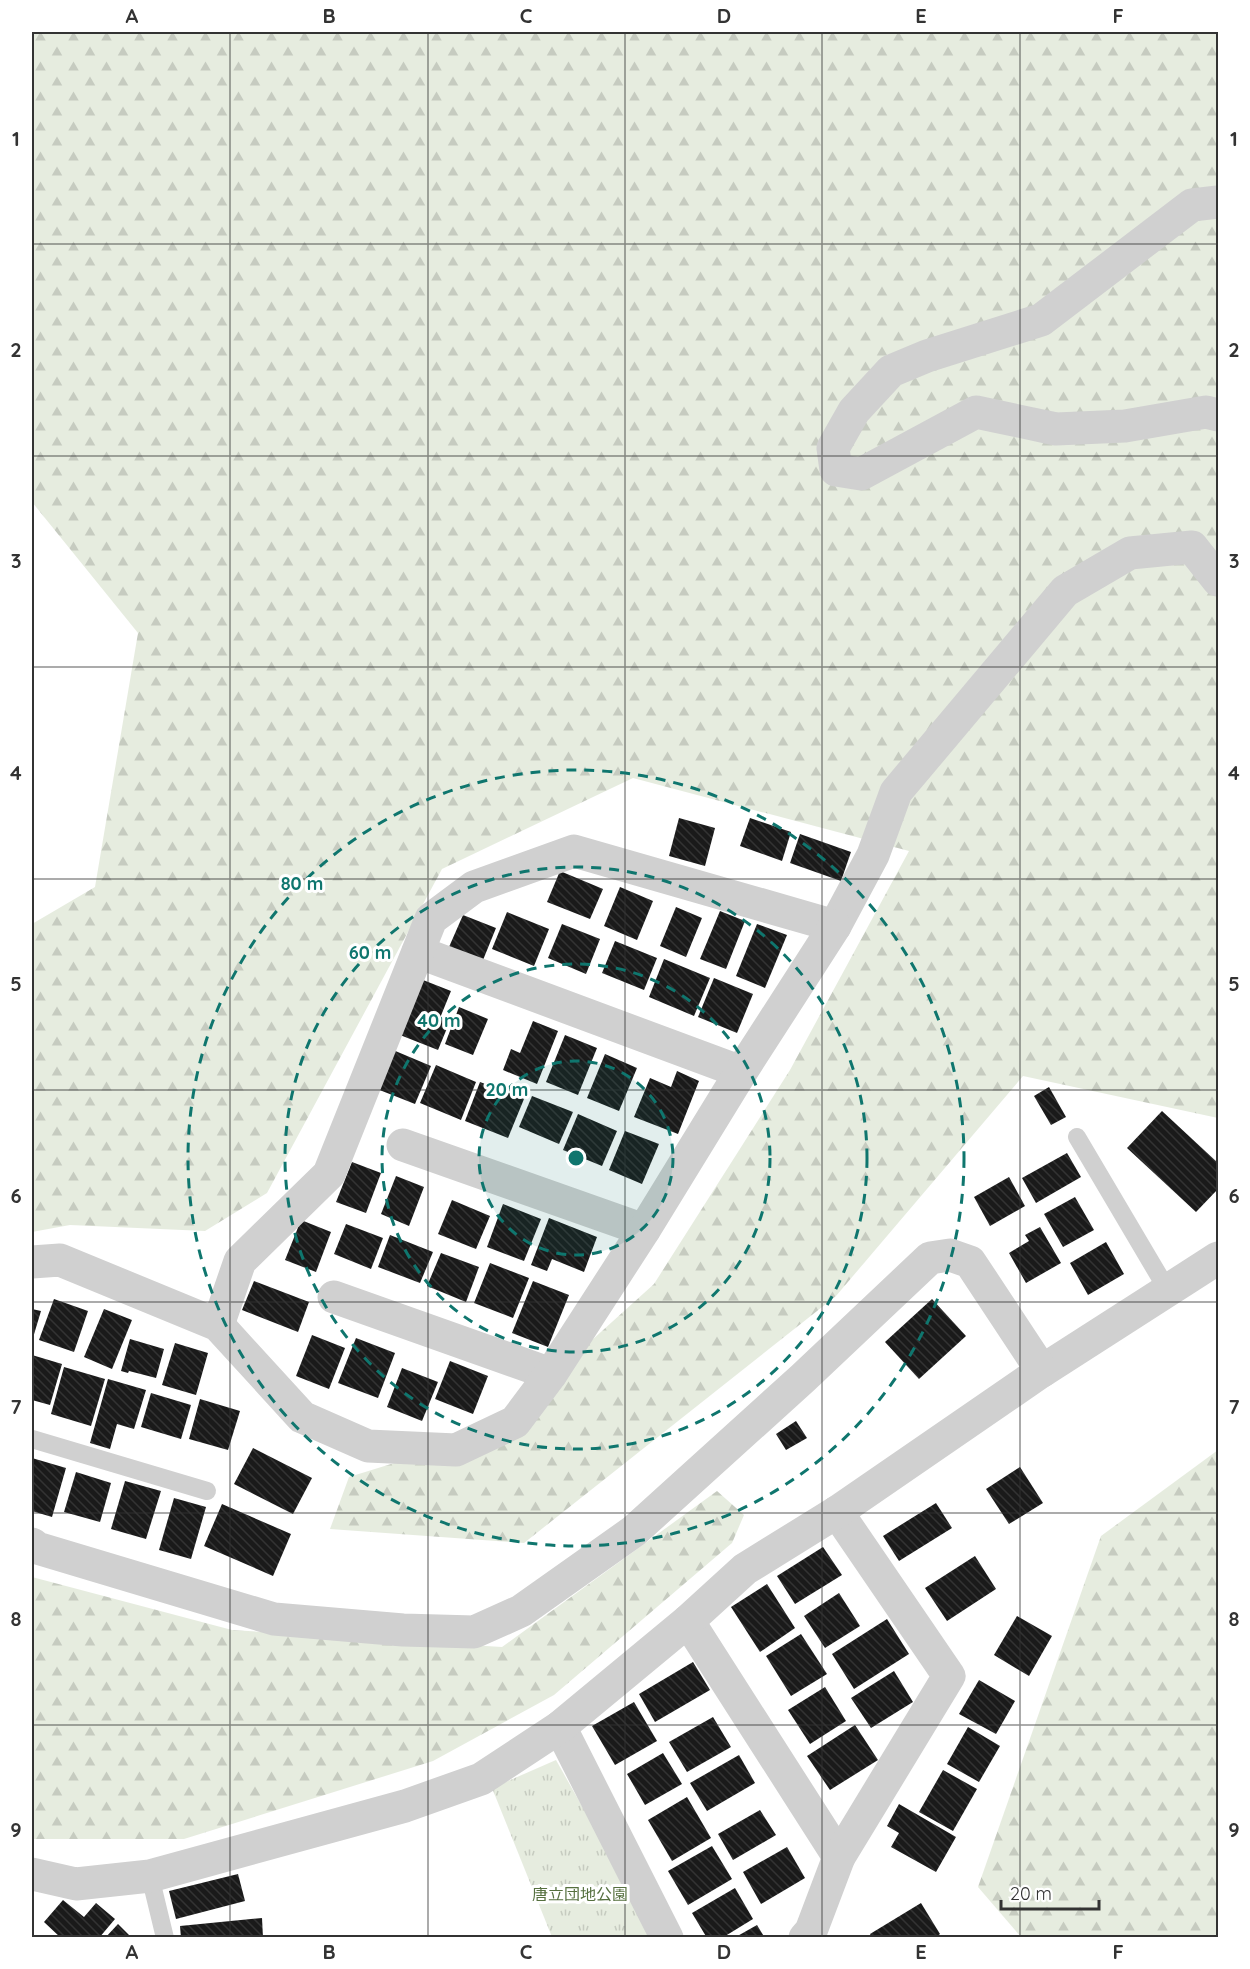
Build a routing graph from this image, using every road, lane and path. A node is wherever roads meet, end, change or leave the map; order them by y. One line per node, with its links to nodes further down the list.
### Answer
1 (1218, 202): 2 (street)
2 (1218, 415)
3 (1218, 580): 4 (street)
4 (835, 926): 5 (street); 6 (street)
5 (418, 952): 6 (street); 14 (street)
6 (741, 1072): 9 (street)
7 (1077, 1137): 12 (lane)
8 (403, 1145): 9 (street)
9 (644, 1230): 16 (street)
10 (1218, 1258): 12 (street)
11 (32, 1262): 14 (street)
12 (1168, 1291): 15 (street)
13 (334, 1297): 16 (street)
14 (218, 1325): 16 (street)
15 (1042, 1371): 19 (street); 20 (street)
16 (551, 1374)
17 (32, 1439): 18 (lane)
18 (207, 1491)
19 (837, 1512): 21 (street); 23 (street)
20 (32, 1544)
21 (688, 1621): 22 (street); 23 (street)
22 (560, 1727): 25 (street); 28 (street)
23 (839, 1857): 26 (street)
24 (32, 1874): 25 (street)
25 (150, 1876): 27 (lane)
26 (811, 1935)
27 (165, 1938)
28 (667, 1938)

